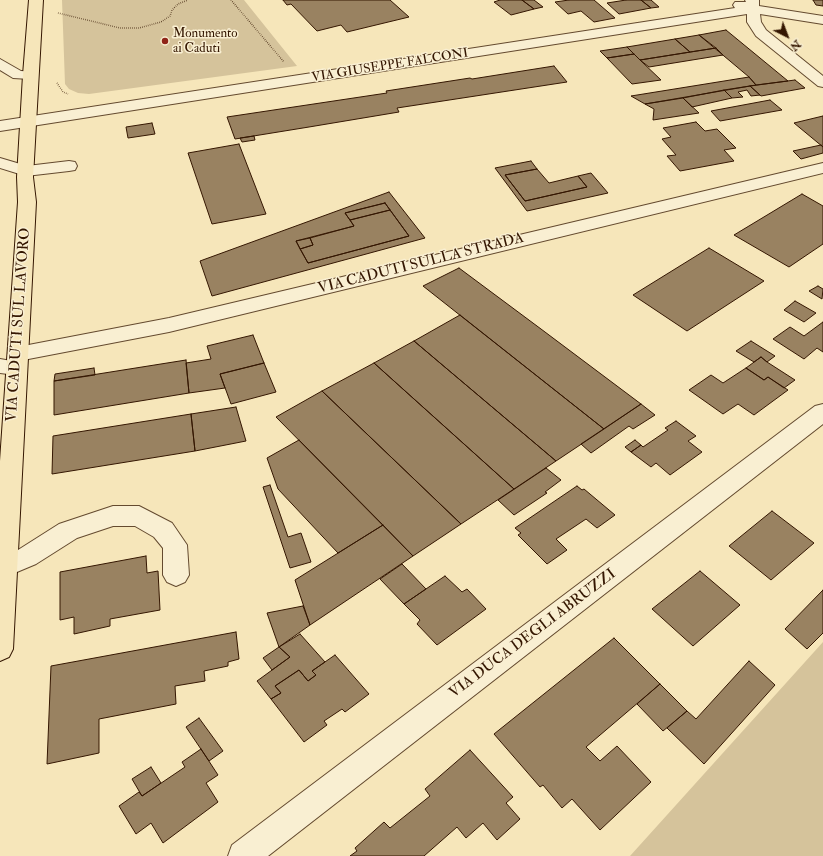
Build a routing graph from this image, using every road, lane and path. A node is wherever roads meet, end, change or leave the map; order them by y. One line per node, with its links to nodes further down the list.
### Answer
1 (36, 0): 10 (main road, VIA CADUTI SUL LAVORO)
2 (188, 0): 6 (path)
3 (232, 0): 9 (path)
4 (729, 0): 5 (street)
5 (752, 5): 7 (street); 11 (street); 12 (street, VIA GIUSEPPE FALCONI)
6 (54, 12)
7 (823, 20)
8 (0, 63): 10 (street)
9 (286, 64)
10 (30, 75): 12 (main road, VIA CADUTI SUL LAVORO)
11 (823, 83)
12 (28, 122): 13 (street, VIA GIUSEPPE FALCONI); 16 (main road, VIA CADUTI SUL LAVORO)
13 (0, 126)
14 (0, 163): 16 (street)
15 (69, 166): 16 (street)
16 (26, 171): 18 (main road, VIA CADUTI SUL LAVORO)
17 (819, 171): 18 (street, VIA CADUTI SULLA STRADA)
18 (11, 363): 20 (main road, VIA CADUTI SUL LAVORO)
19 (823, 412): 23 (street, VIA DUCA DEGLI ABRUZZI)
20 (5, 566): 21 (street); 22 (main road, VIA CADUTI SUL LAVORO)
21 (176, 575)
22 (0, 649)
23 (243, 856)

